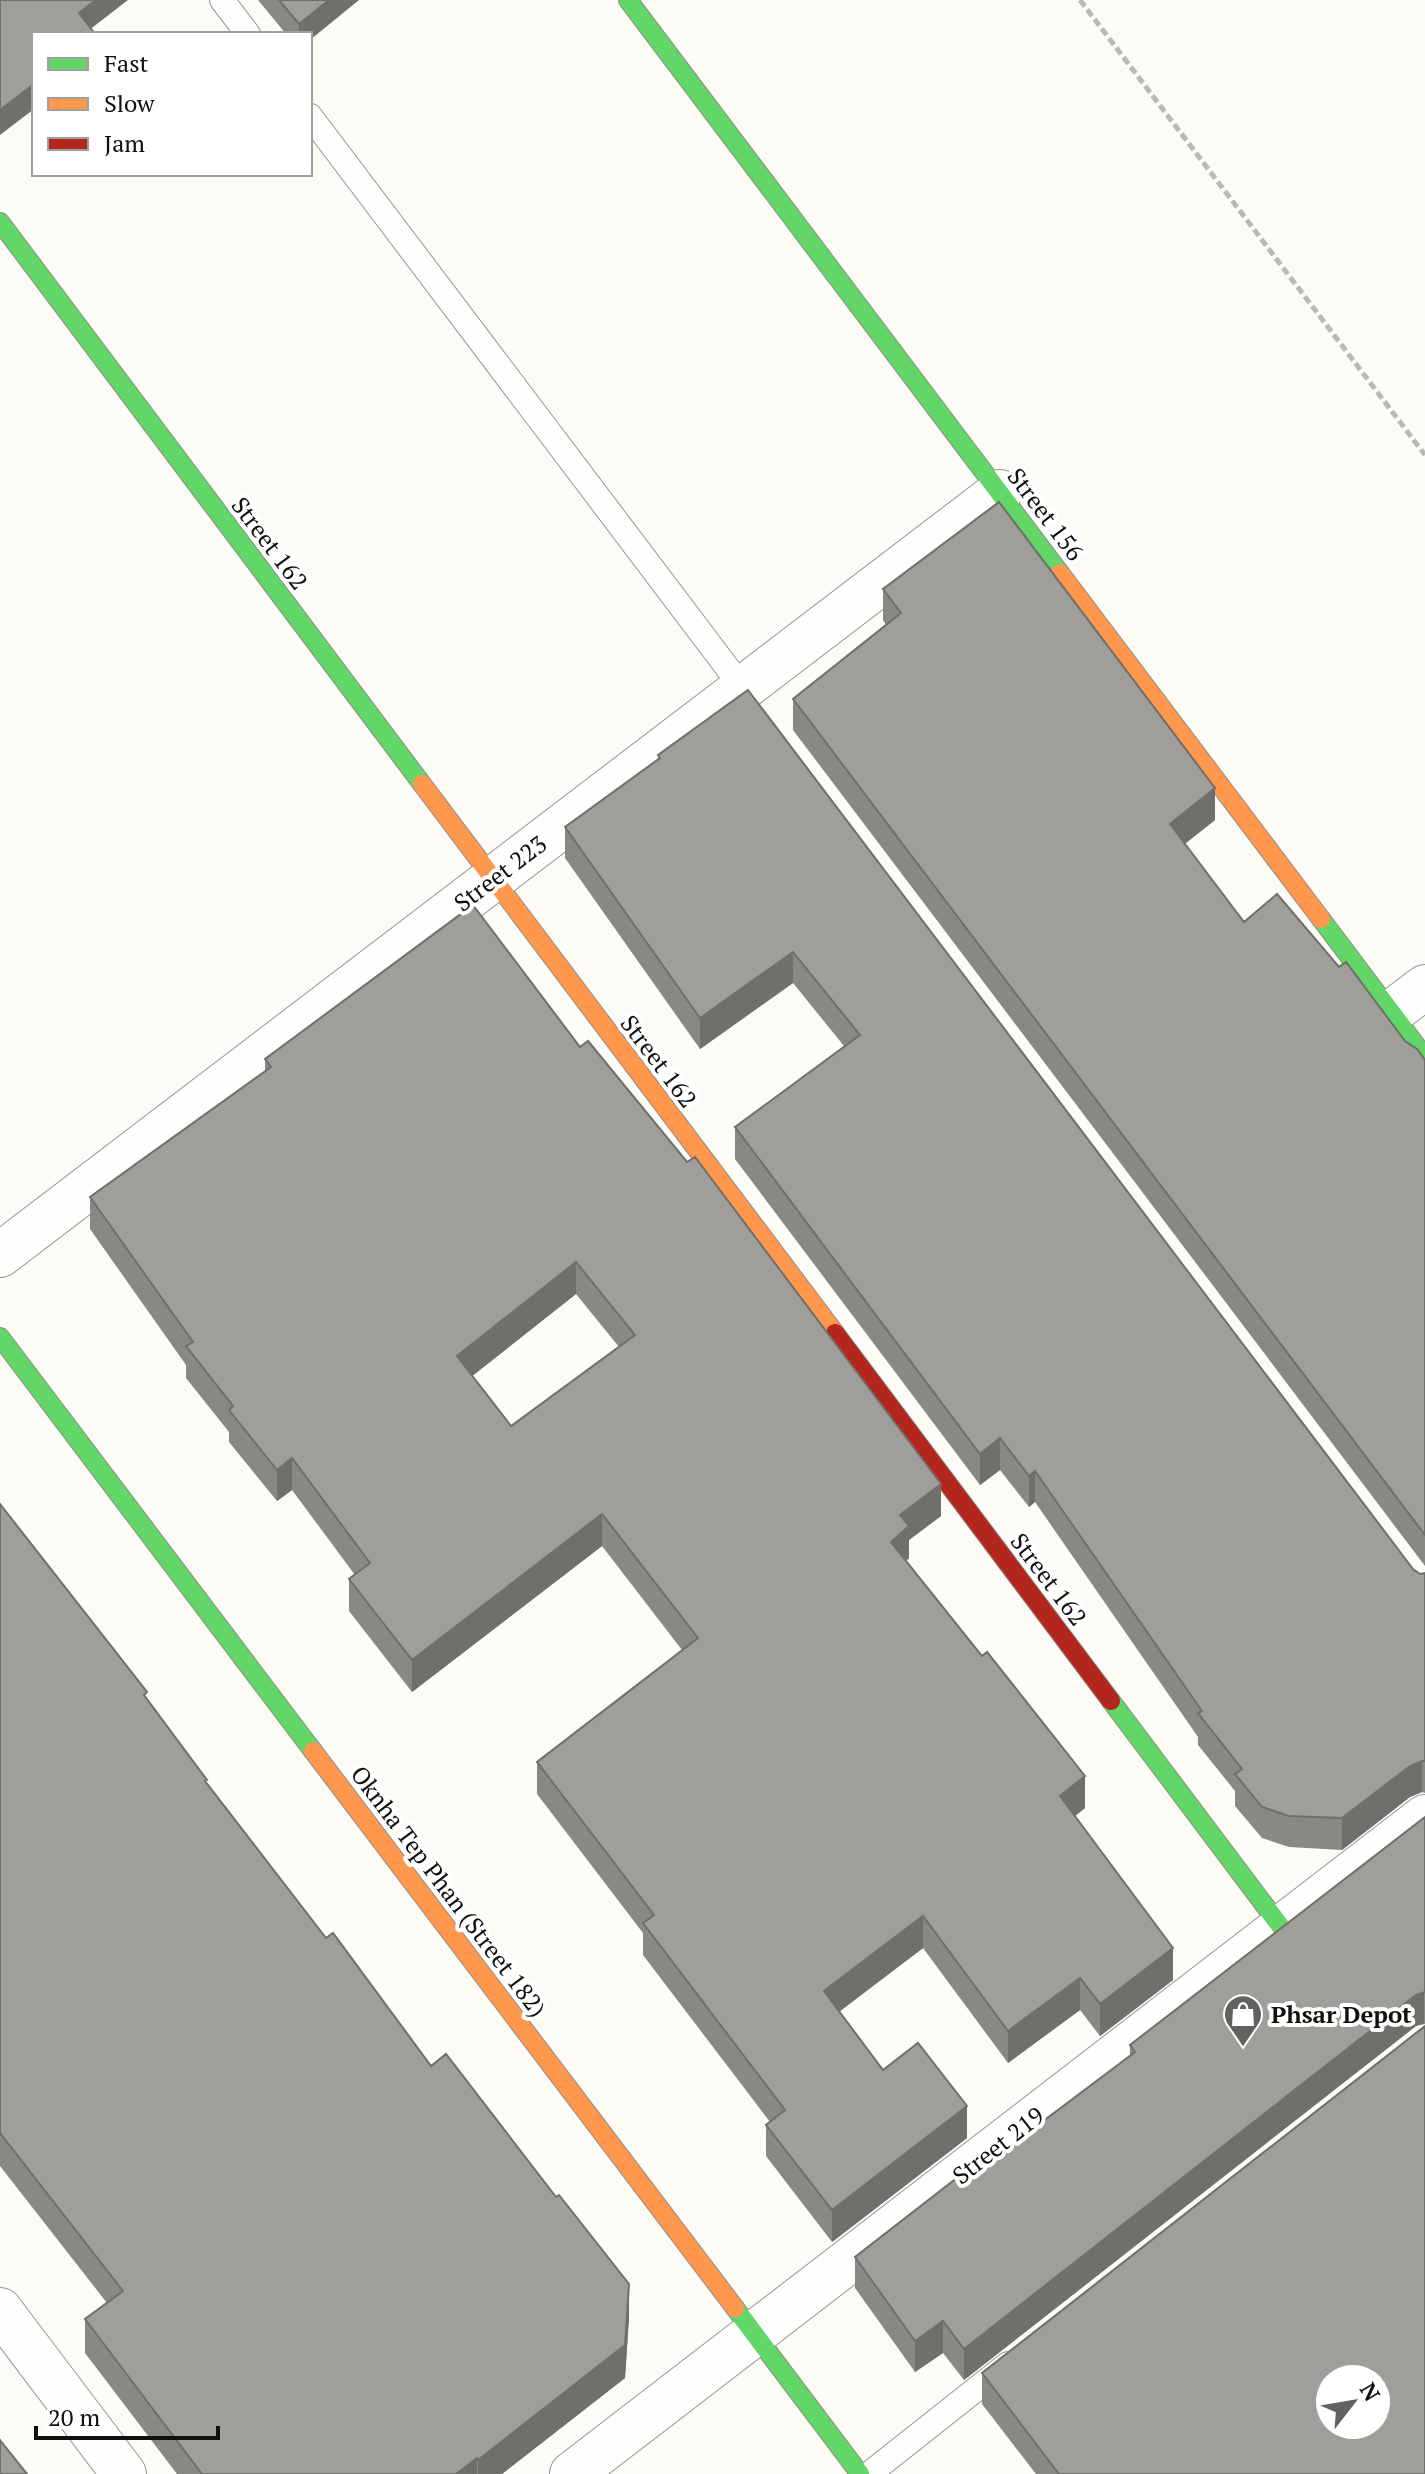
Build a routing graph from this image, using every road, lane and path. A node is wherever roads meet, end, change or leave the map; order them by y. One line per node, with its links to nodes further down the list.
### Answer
1 (222, 0): 4 (lane)
2 (628, 0): 8 (street, Street 156)
3 (1080, 0): 7 (path)
4 (246, 32)
5 (312, 119): 9 (lane)
6 (0, 222): 10 (street, Street 162)
7 (1425, 455)
8 (1000, 492): 9 (street, Street 223); 11 (street, Street 156)
9 (752, 701): 10 (street, Street 223)
10 (492, 879): 13 (street, Street 223); 16 (street, Street 162)
11 (1408, 1000): 12 (street, Street 156)
12 (1425, 1057)
13 (0, 1255)
14 (0, 1337): 18 (street, Oknha Tep Phan (Street 182))
15 (1425, 1817): 16 (street, Street 219)
16 (1281, 1927): 18 (street, Street 219)
17 (0, 2310): 20 (street)
18 (753, 2333): 21 (street, Street 219); 22 (street, Oknha Tep Phan (Street 182))
19 (1030, 2346): 23 (lane)
20 (124, 2474)
21 (572, 2474)
22 (860, 2474)
23 (869, 2474)

